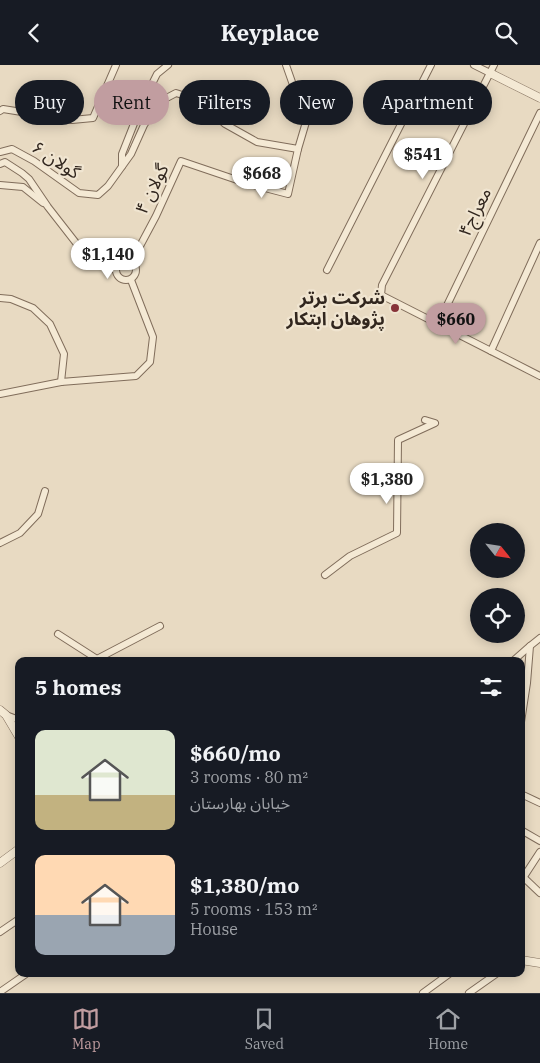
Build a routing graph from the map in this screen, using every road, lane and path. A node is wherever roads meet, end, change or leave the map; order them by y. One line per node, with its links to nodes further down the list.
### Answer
1 (116, 65): 9 (street)
2 (168, 65): 14 (street)
3 (286, 65): 11 (street, گولان ۴)
4 (431, 65): 19 (street)
5 (474, 65): 7 (street)
6 (494, 65): 7 (street)
7 (490, 73): 8 (street); 23 (street)
8 (540, 98)
9 (0, 111)
10 (540, 113): 23 (street, معراج۴)
11 (298, 149): 14 (street, گولان ۶); 18 (street, گولان ۴)
12 (0, 152): 13 (street); 14 (street, گولان ۶)
13 (3, 163): 16 (street)
14 (122, 167)
15 (0, 185): 16 (street)
16 (48, 207): 20 (street)
17 (540, 243): 24 (street)
18 (132, 261): 20 (street); 21 (street)
19 (327, 270)
20 (116, 271): 21 (street)
21 (131, 280): 26 (street)
22 (0, 297): 26 (street)
23 (438, 324): 24 (street)
24 (491, 351): 25 (street)
25 (540, 376)
26 (61, 382): 27 (street)
27 (0, 394)
28 (425, 420): 31 (street)
29 (45, 491): 30 (street)
30 (0, 543)
31 (325, 575)
32 (160, 626): 37 (street)
33 (58, 634): 36 (street)
34 (540, 638): 35 (street)
35 (530, 646): 38 (street); 39 (street)
36 (93, 657)
37 (103, 657)
38 (517, 657)
39 (525, 696)
40 (3, 712): 41 (street); 42 (street)
41 (15, 718)
42 (15, 731)
43 (525, 796): 44 (street)
44 (540, 803)
45 (525, 832): 46 (street)
46 (540, 841)
47 (15, 852): 49 (street)
48 (540, 852): 50 (street)
49 (0, 863)
50 (525, 873)
51 (525, 880): 52 (street)
52 (540, 893)
53 (15, 922): 54 (street)
54 (0, 932)
55 (525, 961): 56 (street)
56 (540, 963)
57 (22, 977): 60 (street)
58 (445, 977): 61 (street)
59 (492, 977): 62 (street)
60 (0, 992)
61 (423, 993)
62 (470, 993)

